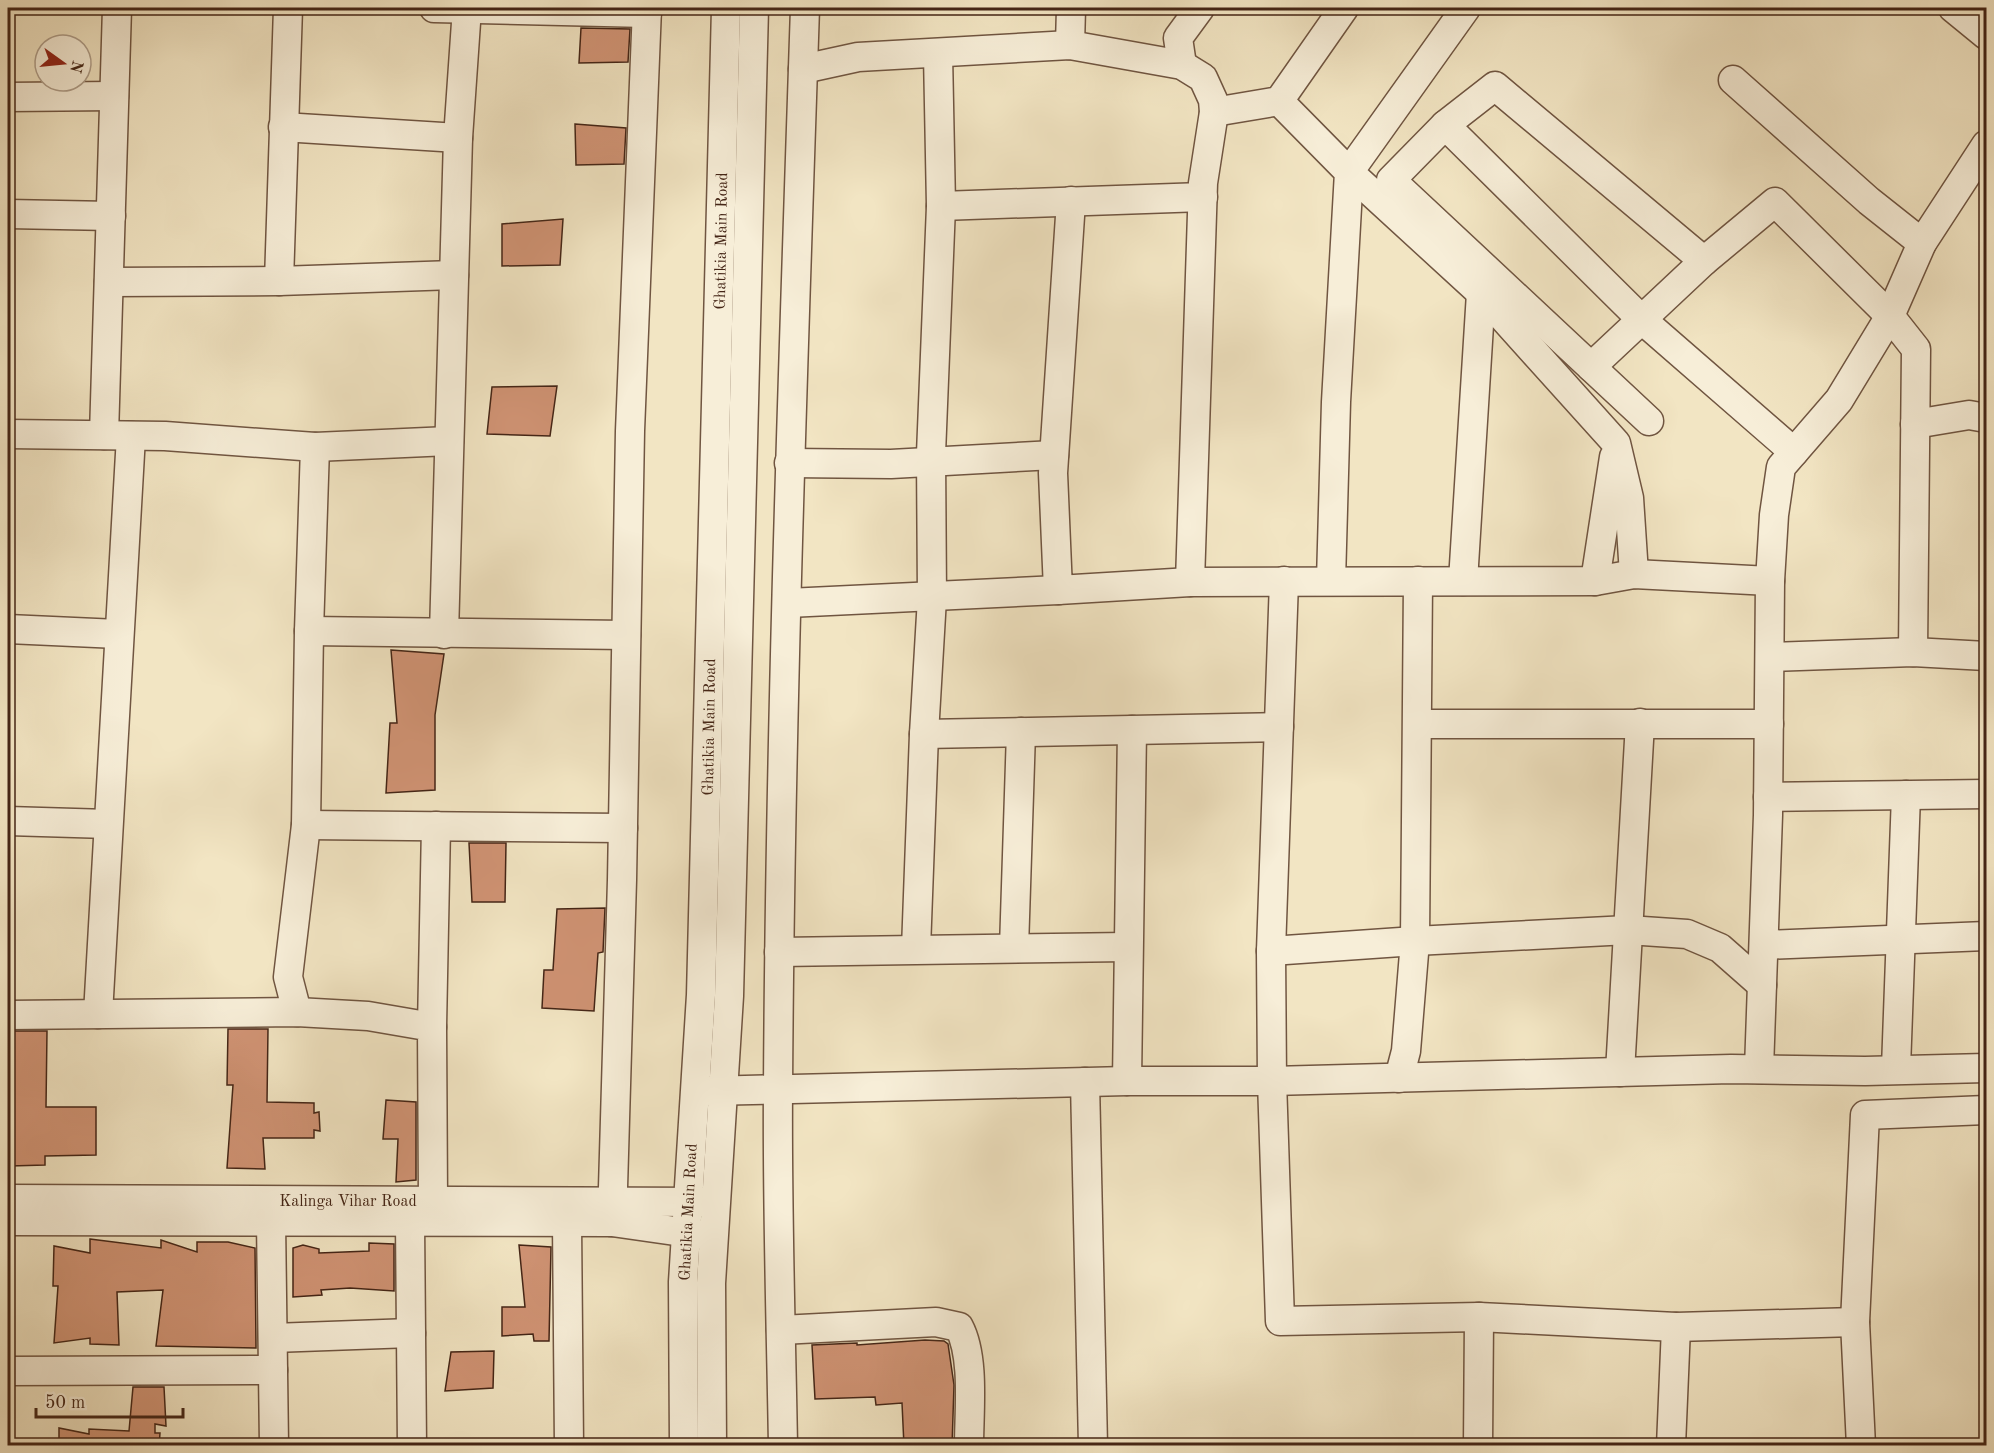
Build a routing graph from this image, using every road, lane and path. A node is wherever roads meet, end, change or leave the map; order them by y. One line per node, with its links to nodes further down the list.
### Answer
1 (117, 8): 21 (street)
2 (288, 8): 25 (street)
3 (434, 8): 4 (street)
4 (467, 8): 13 (street); 26 (street)
5 (726, 8): 114 (street, Ghatikia Main Road)
6 (754, 8): 115 (street, Ghatikia Main Road)
7 (805, 8): 18 (street)
8 (1071, 8): 15 (street)
9 (1200, 8): 17 (street)
10 (1344, 8): 22 (street)
11 (1466, 8): 28 (street)
12 (1953, 8): 14 (street)
13 (647, 10): 70 (street)
14 (1986, 35)
15 (1070, 45): 16 (street); 17 (street)
16 (938, 54): 18 (street); 31 (street)
17 (1182, 65): 23 (street)
18 (803, 69): 54 (street)
19 (1733, 80): 34 (street)
20 (8, 96): 21 (street)
21 (114, 96): 33 (street)
22 (1279, 101): 23 (street); 28 (street)
23 (1214, 112): 29 (street)
24 (1445, 125): 35 (street); 41 (street); 42 (street)
25 (283, 127): 26 (street); 37 (street)
26 (458, 138): 36 (street)
27 (1986, 145): 34 (street)
28 (1349, 172): 39 (street); 57 (street)
29 (1203, 197): 30 (street); 62 (street)
30 (1071, 201): 31 (street); 52 (street)
31 (941, 206): 53 (street)
32 (8, 214): 33 (street)
33 (111, 216): 38 (street)
34 (1922, 243): 40 (street)
35 (1704, 261): 40 (street); 41 (street)
36 (454, 275): 37 (street); 48 (street)
37 (279, 281): 38 (street)
38 (109, 282): 47 (street)
39 (1481, 293): 49 (street); 59 (street)
40 (1890, 316): 45 (street); 51 (street)
41 (1640, 318): 42 (street); 51 (street)
42 (1591, 367): 44 (street)
43 (1986, 418): 45 (street)
44 (1649, 421)
45 (1915, 424): 71 (street)
46 (8, 434): 47 (street)
47 (117, 436): 50 (street); 68 (street)
48 (449, 441): 50 (street); 69 (street)
49 (1616, 443): 55 (street); 60 (street)
50 (315, 447): 67 (street)
51 (1794, 452): 61 (street)
52 (1054, 455): 53 (street); 63 (street)
53 (932, 460): 54 (street); 64 (street)
54 (789, 463): 65 (street)
55 (1634, 574): 60 (street); 61 (street)
56 (1284, 581): 57 (street); 62 (street); 77 (street)
57 (1330, 581): 58 (street)
58 (1418, 581): 59 (street); 75 (street)
59 (1463, 581): 60 (street)
60 (1595, 581)
61 (1770, 581): 73 (street)
62 (1190, 582): 63 (street)
63 (1058, 590): 64 (street)
64 (932, 598): 65 (street); 80 (street)
65 (788, 603): 98 (street)
66 (8, 629): 68 (street)
67 (309, 631): 69 (street); 86 (street)
68 (118, 634): 85 (street)
69 (444, 634): 70 (street)
70 (626, 635): 88 (street)
71 (1913, 652): 72 (street); 73 (street)
72 (1986, 656)
73 (1770, 657): 76 (street)
74 (1640, 723): 75 (street); 76 (street); 89 (street)
75 (1419, 724): 92 (street)
76 (1769, 724): 83 (street)
77 (1279, 727): 78 (street); 97 (street)
78 (1132, 730): 79 (street); 94 (street)
79 (1021, 732): 80 (street); 95 (street)
80 (924, 734): 96 (street)
81 (1986, 794): 82 (street)
82 (1906, 795): 83 (street); 91 (street)
83 (1768, 797): 93 (street)
84 (8, 821): 85 (street)
85 (108, 824): 101 (street)
86 (306, 825): 87 (street); 100 (street)
87 (436, 826): 88 (street); 103 (street)
88 (623, 828): 122 (street)
89 (1628, 930): 92 (street); 99 (street); 108 (street)
90 (1986, 936): 91 (street)
91 (1901, 939): 93 (street); 104 (street)
92 (1415, 941): 97 (street); 109 (street)
93 (1764, 945): 99 (street)
94 (1127, 947): 95 (street); 110 (street)
95 (1014, 948): 96 (street)
96 (916, 949): 98 (street)
97 (1272, 951): 111 (street)
98 (779, 952): 113 (street)
99 (1762, 985): 106 (street)
100 (297, 1012): 101 (street); 103 (street)
101 (98, 1014): 102 (street)
102 (8, 1015)
103 (432, 1027): 119 (street)
104 (1896, 1068): 105 (street); 107 (street)
105 (1986, 1068)
106 (1759, 1069): 107 (street); 108 (street)
107 (1865, 1071): 117 (street)
108 (1620, 1072): 109 (street)
109 (1399, 1078): 111 (street)
110 (1127, 1081): 111 (street); 112 (street)
111 (1272, 1081): 129 (street)
112 (1085, 1082): 113 (street); 144 (street)
113 (778, 1090): 115 (street); 132 (street)
114 (694, 1091): 115 (street); 120 (street, Ghatikia Main Road)
115 (723, 1091): 121 (street, Ghatikia Main Road)
116 (1986, 1110): 117 (street)
117 (1865, 1115): 130 (street)
118 (8, 1199): 119 (street, Kalinga Vihar Road)
119 (433, 1200): 122 (street, Kalinga Vihar Road)
120 (688, 1202): 121 (street, Kalinga Vihar Road); 122 (street, Kalinga Vihar Road); 127 (street, Ghatikia Main Road)
121 (716, 1202): 128 (street, Ghatikia Main Road)
122 (612, 1212): 126 (street, Kalinga Vihar Road); 127 (street, Kalinga Vihar Road)
123 (8, 1221): 124 (street, Kalinga Vihar Road)
124 (271, 1221): 125 (street, Kalinga Vihar Road); 134 (street)
125 (410, 1222): 126 (street, Kalinga Vihar Road); 133 (street)
126 (567, 1222): 139 (street)
127 (686, 1234): 128 (street, Kalinga Vihar Road); 140 (street, Ghatikia Main Road)
128 (714, 1235): 141 (street, Ghatikia Main Road)
129 (1479, 1317): 131 (street); 145 (street)
130 (1855, 1322): 131 (street); 147 (street)
131 (1676, 1327): 146 (street)
132 (781, 1330): 142 (street); 143 (street)
133 (411, 1334): 134 (street); 138 (street)
134 (273, 1338): 135 (street)
135 (273, 1370): 136 (street); 137 (street)
136 (8, 1371)
137 (274, 1446)
138 (412, 1446)
139 (569, 1446)
140 (684, 1446)
141 (712, 1446)
142 (783, 1446)
143 (969, 1446)
144 (1093, 1446)
145 (1478, 1446)
146 (1671, 1446)
147 (1862, 1446)

